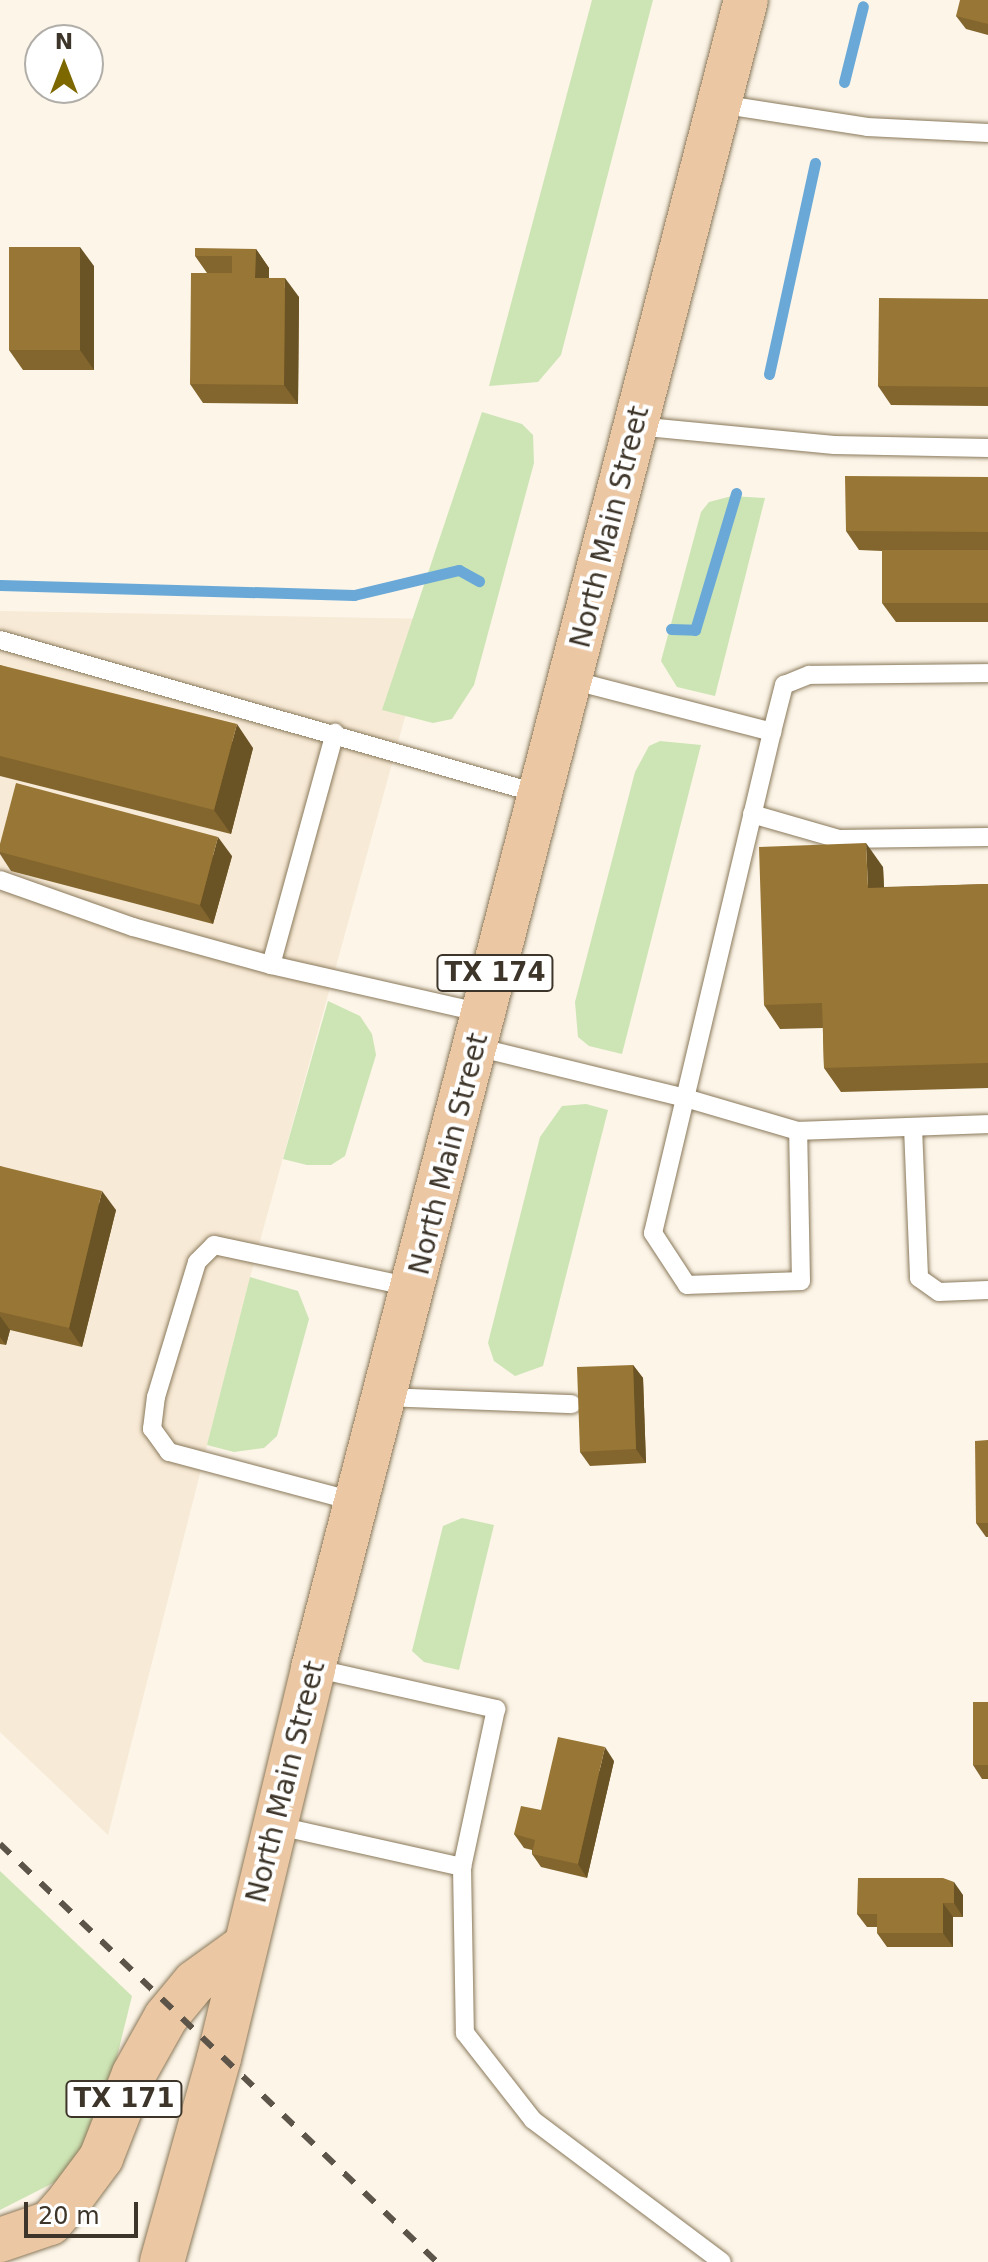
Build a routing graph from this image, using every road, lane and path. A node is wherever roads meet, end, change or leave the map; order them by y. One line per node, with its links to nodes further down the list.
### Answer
1 (746, 0): 2 (main road, North Main Street / TX 174)
2 (719, 104): 3 (lane); 4 (main road, North Main Street / TX 174)
3 (988, 133)
4 (636, 426): 5 (lane); 8 (main road, North Main Street / TX 174)
5 (988, 448)
6 (0, 640): 10 (lane)
7 (988, 673): 9 (lane)
8 (571, 680): 9 (lane); 11 (main road, North Main Street / TX 174)
9 (772, 732): 12 (lane)
10 (335, 733): 11 (lane); 15 (lane)
11 (541, 794): 16 (main road, North Main Street / TX 174)
12 (752, 814): 13 (lane); 17 (lane)
13 (988, 837)
14 (0, 880): 15 (lane)
15 (271, 965): 16 (lane)
16 (481, 1030): 17 (lane); 21 (main road, North Main Street / TX 174)
17 (685, 1098): 20 (lane); 20 (lane)
18 (988, 1124): 19 (lane)
19 (913, 1127): 20 (lane); 22 (lane)
20 (798, 1131)
21 (414, 1288): 23 (main road, North Main Street / TX 174); 25 (lane)
22 (988, 1290)
23 (386, 1397): 24 (lane); 25 (main road, North Main Street / TX 174)
24 (572, 1404)
25 (359, 1502): 26 (main road, North Main Street / TX 174)
26 (313, 1668): 27 (main road, North Main Street / TX 174); 28 (lane)
27 (274, 1825): 28 (lane); 29 (main road, North Main Street / TX 174)
28 (462, 1867): 32 (lane)
29 (245, 1946): 30 (main road, TX 171); 31 (main road, North Main Street / TX 174)
30 (0, 2240)
31 (162, 2262)
32 (722, 2262)

